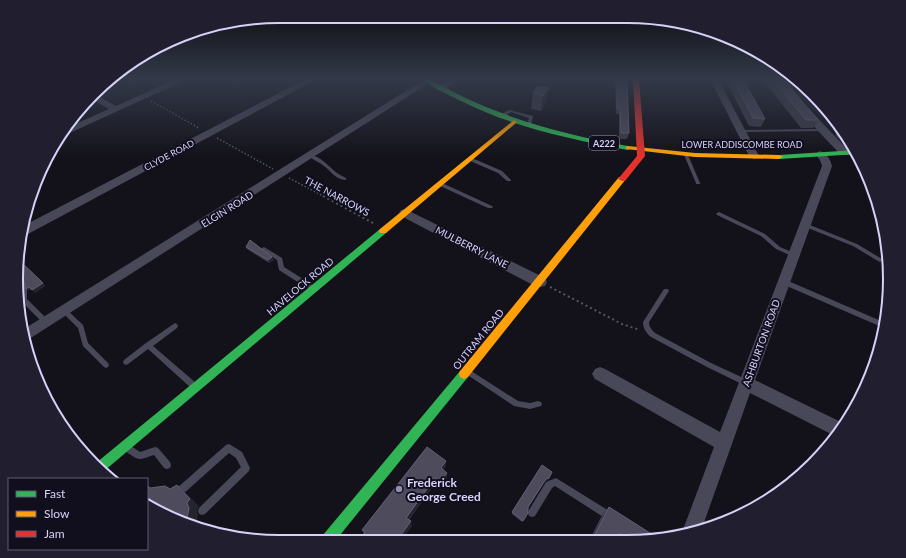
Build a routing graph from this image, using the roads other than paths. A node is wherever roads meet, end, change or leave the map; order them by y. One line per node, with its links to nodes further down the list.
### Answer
1 (109, 105): 9 (street)
2 (125, 105): 9 (street)
3 (260, 105): 32 (street, CLYDE ROAD)
4 (388, 105): 21 (street, ELGIN ROAD)
5 (471, 105): 10 (street, LOWER ADDISCOMBE ROAD / A222)
6 (638, 105): 16 (street)
7 (727, 105): 15 (street)
8 (801, 105): 14 (street)
9 (116, 109): 12 (street)
10 (500, 117): 11 (street, LOWER ADDISCOMBE ROAD / A222); 13 (lane)
11 (514, 122): 13 (street, LOWER ADDISCOMBE ROAD / A222); 23 (street, HAVELOCK ROAD)
12 (75, 124)
13 (528, 126): 16 (street, LOWER ADDISCOMBE ROAD / A222)
14 (822, 130): 15 (lane); 17 (street)
15 (740, 131): 22 (street)
16 (642, 150): 19 (street, LOWER ADDISCOMBE ROAD / A222); 36 (street, OUTRAM ROAD)
17 (845, 153): 18 (street, LOWER ADDISCOMBE ROAD / A222); 20 (street, LOWER ADDISCOMBE ROAD / A222)
18 (850, 153)
19 (686, 154): 22 (street, LOWER ADDISCOMBE ROAD / A222); 26 (lane)
20 (820, 154): 22 (street, LOWER ADDISCOMBE ROAD / A222); 31 (street, ASHBURTON ROAD)
21 (311, 156): 24 (lane); 41 (street, ELGIN ROAD)
22 (754, 156)
23 (470, 158): 25 (lane); 27 (street, HAVELOCK ROAD)
24 (344, 179)
25 (509, 180)
26 (698, 183)
27 (440, 184): 28 (lane); 29 (street, HAVELOCK ROAD)
28 (490, 207)
29 (405, 213): 36 (street, MULBERRY LANE); 38 (street, HAVELOCK ROAD)
30 (719, 214): 34 (lane)
31 (805, 225): 34 (street, ASHBURTON ROAD); 35 (lane)
32 (28, 229)
33 (264, 249): 38 (lane)
34 (794, 255): 37 (street, ASHBURTON ROAD)
35 (880, 260)
36 (540, 282): 49 (street, OUTRAM ROAD)
37 (784, 282): 43 (lane); 51 (street, ASHBURTON ROAD)
38 (313, 289): 52 (street, HAVELOCK ROAD)
39 (666, 292): 51 (lane)
40 (24, 303): 42 (lane)
41 (64, 311): 42 (street, ELGIN ROAD); 48 (lane)
42 (46, 322): 45 (street, ELGIN ROAD)
43 (879, 323)
44 (175, 326): 46 (lane)
45 (29, 333)
46 (148, 346): 47 (lane); 52 (lane)
47 (126, 362)
48 (106, 366)
49 (466, 371): 53 (lane); 64 (street, OUTRAM ROAD)
50 (600, 374): 55 (street)
51 (747, 383): 54 (street); 55 (street, ASHBURTON ROAD)
52 (195, 387): 56 (street, HAVELOCK ROAD)
53 (538, 404)
54 (836, 427)
55 (724, 444): 63 (street, ASHBURTON ROAD)
56 (125, 446): 57 (street, HAVELOCK ROAD); 58 (lane)
57 (103, 465)
58 (167, 465)
59 (180, 491): 60 (lane)
60 (202, 511)
61 (532, 513): 62 (lane)
62 (621, 524)
63 (693, 526)
64 (332, 535)

